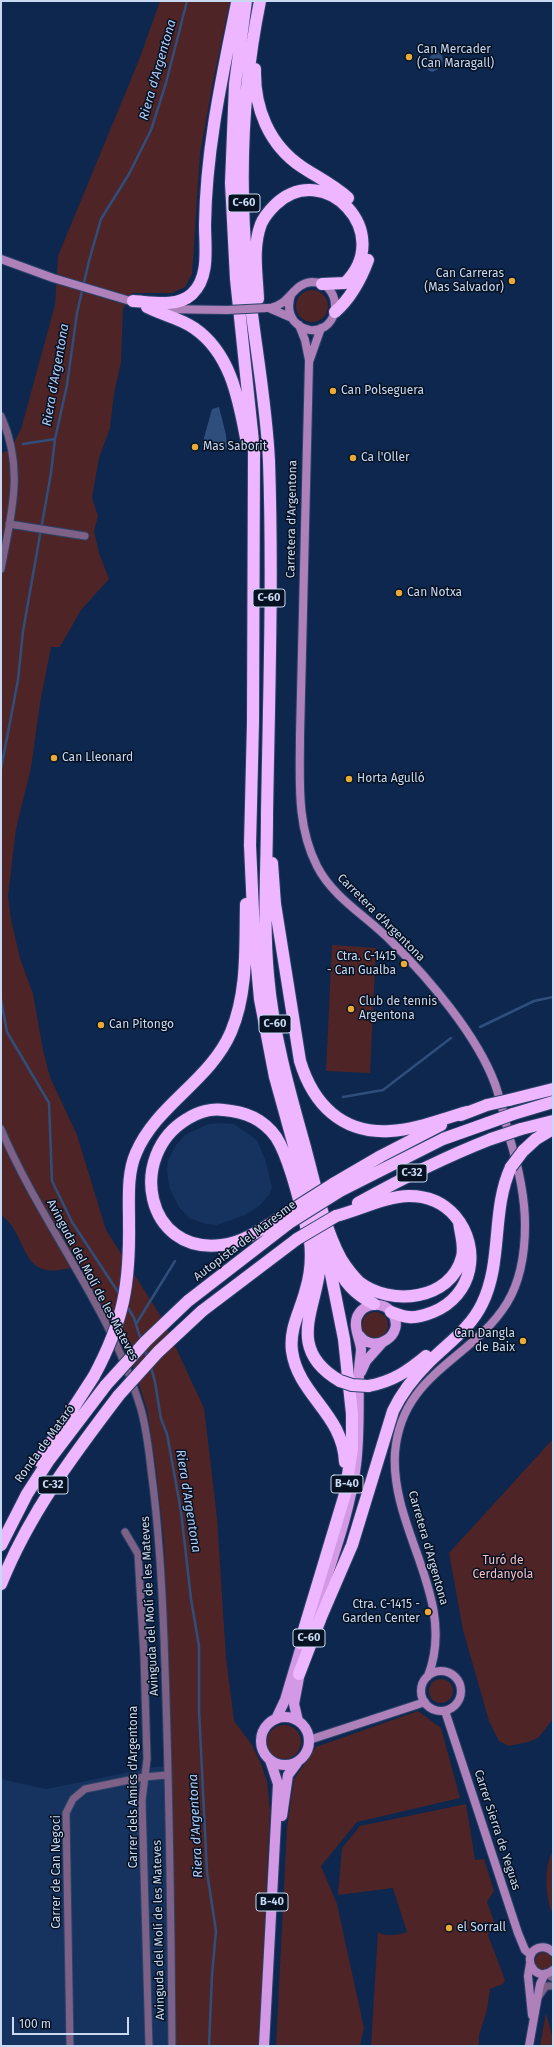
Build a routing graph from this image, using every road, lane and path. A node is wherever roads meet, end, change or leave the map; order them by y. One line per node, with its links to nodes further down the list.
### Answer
1 (237, 1): 8 (highway)
2 (246, 1): 18 (highway, C-60)
3 (260, 1): 4 (highway, C-60)
4 (251, 42): 11 (highway); 15 (highway, C-60)
5 (1, 259): 8 (street)
6 (322, 284): 7 (street); 11 (street); 15 (highway)
7 (291, 295): 10 (street); 12 (street)
8 (128, 299): 9 (street)
9 (146, 307): 10 (street, bridge); 18 (highway)
10 (269, 308): 12 (street)
11 (336, 312): 14 (street)
12 (292, 318): 13 (street)
13 (299, 326): 14 (street); 16 (street)
14 (321, 328): 16 (street)
15 (259, 362): 22 (highway, C-60)
16 (309, 362): 49 (street, Carretera d'Argentona)
17 (1, 416): 19 (street)
18 (254, 481): 23 (highway, C-60)
19 (9, 524): 20 (street); 21 (street)
20 (85, 536)
21 (1, 569)
22 (267, 835): 26 (highway); 31 (highway, C-60)
23 (250, 845): 33 (highway, C-60); 43 (highway, bridge)
24 (553, 1089): 26 (highway, bridge)
25 (553, 1102): 30 (highway, Autopista del Maresme / C-32, bridge)
26 (467, 1112): 30 (highway)
27 (553, 1121): 32 (highway, C-32, bridge)
28 (1, 1128): 60 (street, Avinguda del Molí de les Mateves)
29 (553, 1129): 36 (highway, bridge)
30 (337, 1188): 34 (highway, Autopista del Maresme / C-32, bridge)
31 (322, 1207): 35 (highway); 37 (highway, C-60)
32 (336, 1216): 35 (highway); 46 (highway, C-32, bridge)
33 (314, 1218): 42 (highway, bridge); 47 (highway, B-40)
34 (286, 1219): 41 (highway, Autopista del Maresme / C-32, bridge); 47 (highway)
35 (459, 1221): 38 (highway)
36 (489, 1280): 42 (highway); 51 (highway)
37 (374, 1304): 38 (main road, C-60); 39 (main road, C-60)
38 (391, 1312): 40 (main road, C-60)
39 (359, 1335): 40 (main road); 42 (main road, C-60)
40 (382, 1343): 42 (main road, C-60)
41 (106, 1385): 45 (highway, Ronda de Mataró / C-32)
42 (363, 1385): 47 (main road, C-60)
43 (1, 1532)
44 (125, 1532): 61 (street, Carrer dels Amics d'Argentona)
45 (1, 1544)
46 (1, 1584)
47 (315, 1601): 48 (highway, B-40); 51 (main road, C-60)
48 (300, 1643): 55 (main road, B-40)
49 (434, 1657): 50 (street); 52 (street, Carretera d'Argentona)
50 (444, 1671): 52 (street); 54 (street)
51 (299, 1674): 56 (main road)
52 (428, 1676): 53 (street)
53 (425, 1702): 54 (street); 57 (street)
54 (445, 1711): 63 (street, Carrer Sierra de Yeguas)
55 (276, 1719): 56 (main road); 58 (main road, B-40)
56 (298, 1721): 57 (main road)
57 (309, 1740): 59 (main road, B-40)
58 (270, 1760): 59 (main road); 72 (main road, B-40)
59 (297, 1763): 73 (main road, B-40)
60 (167, 1775): 61 (street, Carrer de Can Negoci); 71 (street, Avinguda del Molí de les Mateves)
61 (144, 1777): 69 (street, Carrer de Can Negoci); 70 (street, Carrer dels Amics d'Argentona)
62 (552, 1948): 63 (street)
63 (531, 1955): 64 (street)
64 (530, 1964): 65 (street); 68 (street)
65 (549, 1974): 67 (street)
66 (553, 1986): 67 (street)
67 (538, 1998): 68 (street)
68 (532, 2028): 74 (street)
69 (70, 2046)
70 (149, 2046)
71 (172, 2046)
72 (264, 2046)
73 (268, 2046)
74 (529, 2046)

